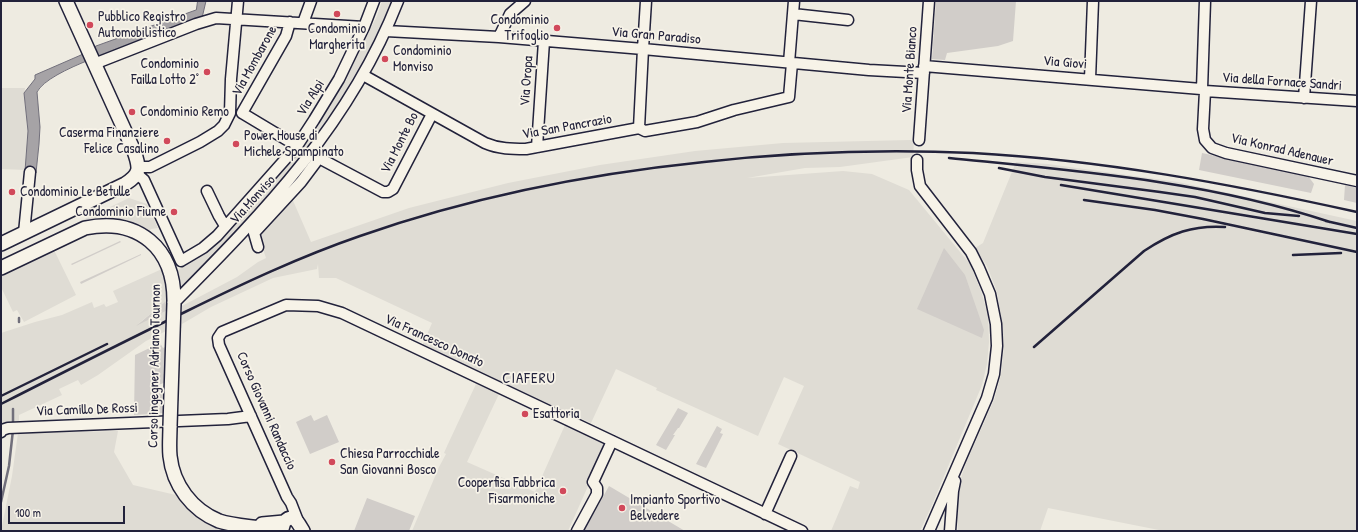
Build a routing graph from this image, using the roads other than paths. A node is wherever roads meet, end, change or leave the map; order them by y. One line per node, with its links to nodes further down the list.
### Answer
1 (66, 1): 23 (main road)
2 (238, 1): 14 (street)
3 (311, 1): 17 (street)
4 (374, 1): 18 (street, Via Alpi)
5 (398, 1): 19 (street, Via Monviso)
6 (525, 1): 20 (street)
7 (646, 1): 22 (street)
8 (794, 1): 13 (street)
9 (929, 1): 25 (street, Via Monte Bianco)
10 (1093, 1): 27 (street)
11 (1206, 1): 28 (street)
12 (1311, 1): 29 (street)
13 (793, 14): 15 (street); 24 (street)
14 (237, 19): 16 (street); 23 (street); 31 (street)
15 (848, 20)
16 (290, 22): 17 (street); 32 (street, Via Mombarone)
17 (303, 23): 18 (street)
18 (364, 27): 36 (street, Via Alpi)
19 (386, 30): 20 (street, Via Gran Paradiso); 26 (street, Via Monviso)
20 (499, 38): 21 (street, Via Gran Paradiso)
21 (544, 41): 22 (street, Via Gran Paradiso); 37 (street, Via Oropa)
22 (643, 49): 24 (street, Via Gran Paradiso); 34 (street)
23 (91, 58): 40 (main road)
24 (790, 63): 25 (street, Via Gran Paradiso); 34 (street, Via San Pancrazio)
25 (924, 69): 27 (street, Via Giovi); 35 (street, Via Monte Bianco)
26 (363, 75): 33 (street, Via San Pancrazio); 38 (street, Via Monviso)
27 (1090, 79): 28 (street, Via Giovi)
28 (1204, 90): 29 (street, Via della Fornace Sandri); 42 (street, Via Konrad Adenauer)
29 (1304, 98): 30 (street, Via della Fornace Sandri)
30 (1357, 101)
31 (230, 113): 32 (street); 40 (street)
32 (242, 113): 36 (street)
33 (432, 114): 37 (street, Via San Pancrazio); 38 (street, Via Monte Bo)
34 (639, 128): 37 (street, Via San Pancrazio)
35 (919, 140)
36 (297, 146): 44 (street, Via Alpi)
37 (537, 147)
38 (315, 156): 47 (street, Via Monviso); 49 (street, Via Monviso)
39 (918, 160): 55 (street)
40 (138, 171): 44 (street, Via Alpi); 45 (main road)
41 (30, 172): 45 (street)
42 (1357, 181)
43 (207, 191): 44 (street)
44 (225, 226)
45 (24, 233): 46 (main road)
46 (1, 244)
47 (258, 246)
48 (1, 268): 49 (main road, Corso ingegner Adriano Tournon)
49 (174, 303): 57 (main road, Corso ingegner Adriano Tournon, bridge)
50 (218, 338): 51 (street, Corso Giovanni Randaccio); 53 (street, Via Francesco Donato)
51 (251, 416): 52 (street, Via Camillo De Rossi); 57 (street, Corso Giovanni Randaccio)
52 (5, 430)
53 (612, 441): 56 (street, Via Francesco Donato); 58 (street)
54 (791, 456): 56 (street)
55 (958, 464): 60 (street); 61 (street)
56 (765, 514): 59 (street, Via Francesco Donato)
57 (291, 527)
58 (577, 531)
59 (802, 531)
60 (929, 531)
61 (950, 531)

